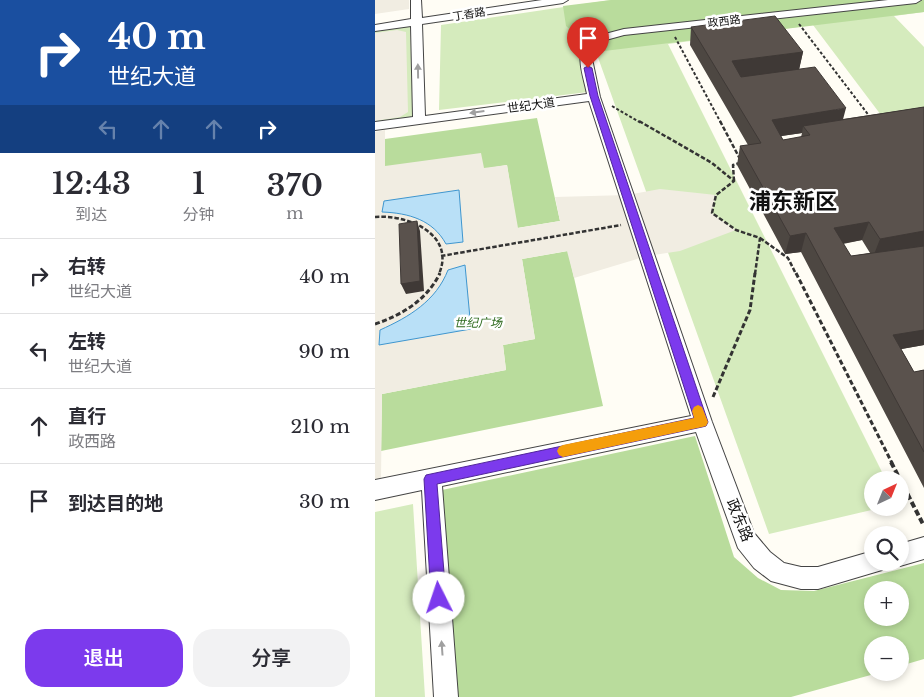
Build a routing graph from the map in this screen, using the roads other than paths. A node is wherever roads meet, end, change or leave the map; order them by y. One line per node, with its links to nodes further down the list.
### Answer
1 (416, 0): 6 (street)
2 (513, 0): 6 (street, 丁香路)
3 (563, 0): 5 (street, 丁香路)
4 (916, 0): 9 (street, 政西路)
5 (548, 1): 6 (street, 丁香路)
6 (417, 18): 7 (street, 丁香路); 8 (street, 丁香路); 10 (street, one-way to 6)
7 (375, 21)
8 (375, 28)
9 (594, 96): 10 (street, 世纪大道, one-way to 10); 12 (street)
10 (419, 120): 11 (street, 世纪大道)
11 (375, 126)
12 (702, 422): 13 (street); 17 (street, 政东路)
13 (431, 479): 14 (street); 18 (street, one-way to 13)
14 (375, 490)
15 (924, 548): 16 (street)
16 (909, 552)
17 (864, 565)
18 (446, 697)

